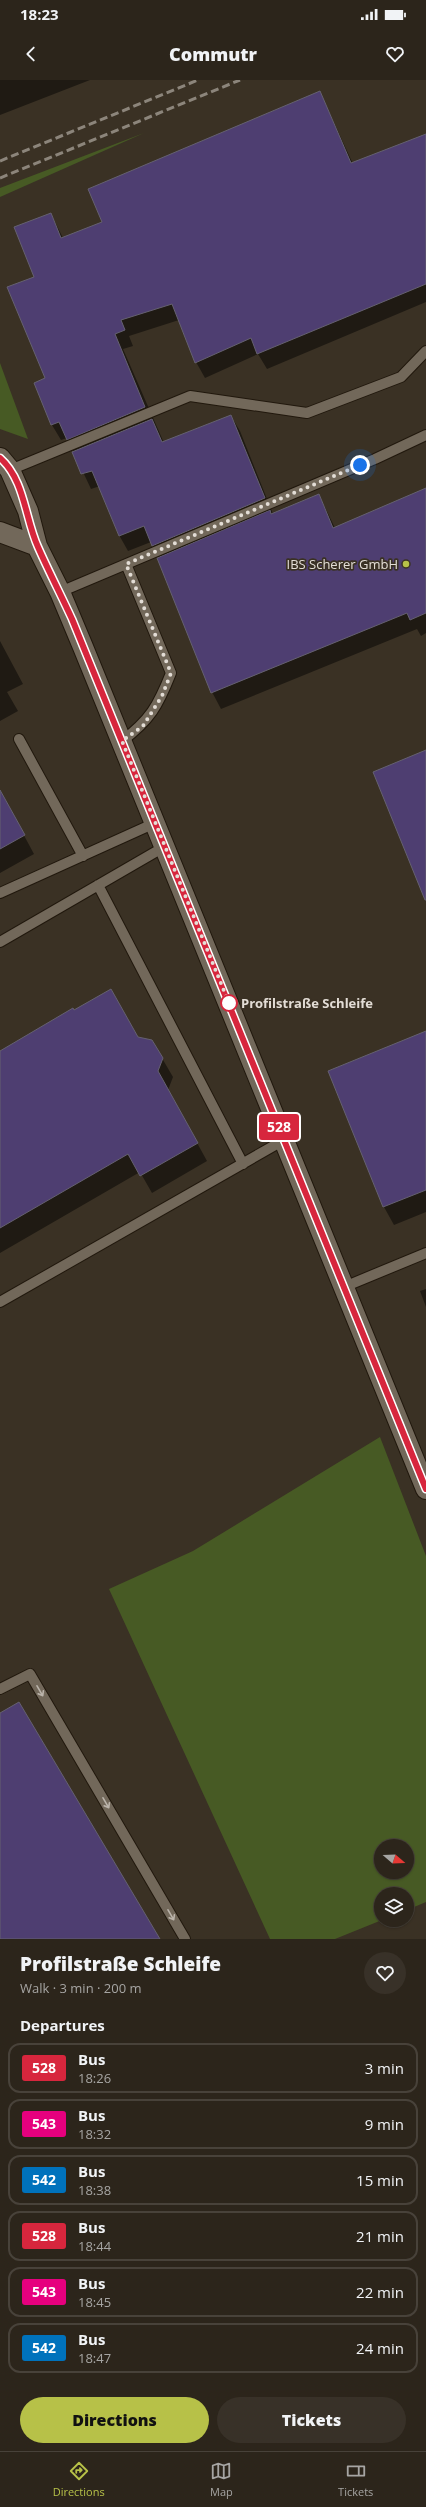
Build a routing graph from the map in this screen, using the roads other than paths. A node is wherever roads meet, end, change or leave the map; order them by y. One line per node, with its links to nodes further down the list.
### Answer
1 (426, 351): 3 (lane)
2 (426, 435): 6 (lane)
3 (5, 464): 5 (street)
4 (0, 532): 5 (street)
5 (37, 546): 7 (street)
6 (126, 564): 7 (lane); 9 (lane)
7 (60, 592): 9 (street)
8 (20, 739): 12 (lane)
9 (122, 741): 10 (street)
10 (155, 823): 11 (street); 12 (lane)
11 (164, 847): 13 (lane); 16 (street)
12 (83, 856): 14 (lane)
13 (98, 885): 15 (lane); 17 (lane)
14 (0, 893)
15 (0, 942)
16 (284, 1140): 17 (lane); 19 (street)
17 (243, 1164): 20 (lane)
18 (426, 1253): 19 (lane)
19 (344, 1287): 21 (street)
20 (0, 1302)
21 (422, 1466): 22 (street)
22 (426, 1489)
23 (0, 1689): 24 (lane, one-way to 24)
24 (185, 1939)

